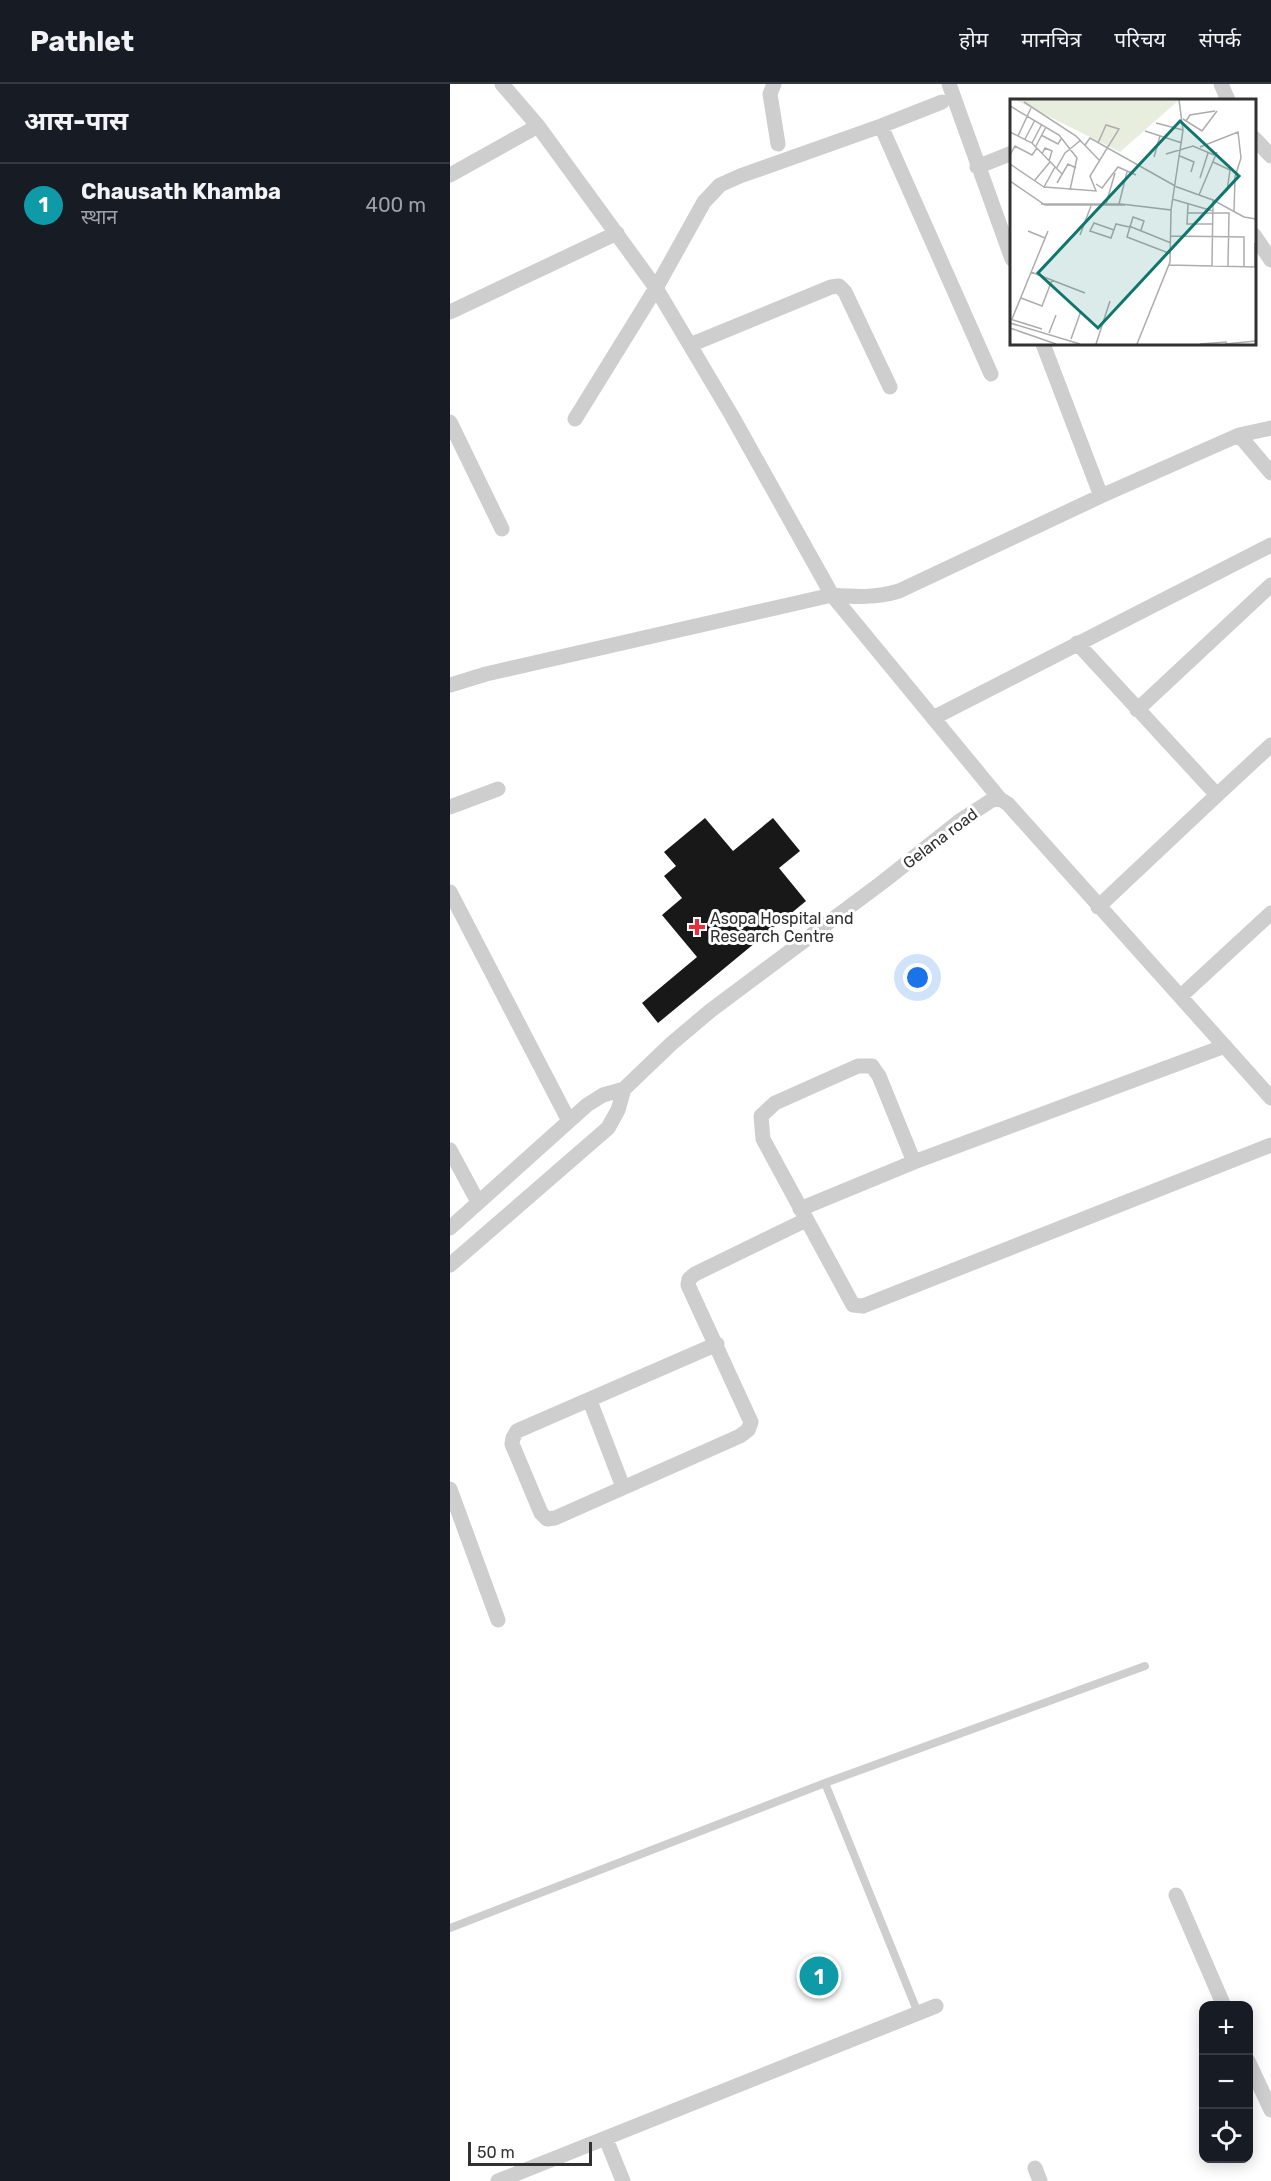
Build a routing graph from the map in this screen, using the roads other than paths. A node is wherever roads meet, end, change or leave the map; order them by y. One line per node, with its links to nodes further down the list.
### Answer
1 (502, 84): 7 (street)
2 (774, 84): 10 (street)
3 (949, 84): 13 (street)
4 (1221, 84): 5 (street)
5 (1228, 99)
6 (942, 102): 8 (street)
7 (538, 126): 14 (street); 15 (street)
8 (881, 126): 19 (street); 23 (street)
9 (1256, 140): 12 (street)
10 (778, 144)
11 (1010, 153): 13 (street)
12 (1271, 156)
13 (977, 167): 17 (street)
14 (450, 175)
15 (617, 233): 19 (street); 20 (street)
16 (1256, 238): 18 (street)
17 (1010, 256)
18 (1271, 260)
19 (656, 288): 21 (street); 25 (street)
20 (450, 312)
21 (690, 345): 24 (street); 35 (street)
22 (1043, 345): 31 (street)
23 (991, 374)
24 (890, 387)
25 (575, 420)
26 (450, 422): 29 (street)
27 (1271, 428): 28 (street)
28 (1239, 435): 30 (street); 31 (street)
29 (455, 444): 32 (street)
30 (1271, 473)
31 (1101, 496): 35 (street)
32 (502, 530)
33 (1271, 545): 36 (street)
34 (1271, 585): 38 (street)
35 (832, 595): 37 (street); 39 (street)
36 (1077, 643): 38 (street); 39 (street)
37 (450, 685)
38 (1137, 710): 42 (street)
39 (933, 718): 43 (street)
40 (1271, 745): 42 (street)
41 (498, 789): 44 (street)
42 (1217, 795): 46 (street)
43 (1000, 799): 46 (street); 50 (street, Gelana road)
44 (450, 807)
45 (450, 892): 52 (street)
46 (1098, 907): 48 (street)
47 (1271, 913): 48 (street)
48 (1181, 996): 49 (street)
49 (1225, 1046): 51 (street); 55 (street)
50 (624, 1089): 52 (street); 59 (street)
51 (1271, 1098)
52 (569, 1121): 56 (street)
53 (1271, 1145): 57 (street)
54 (450, 1150): 56 (street)
55 (914, 1162): 57 (street); 57 (street)
56 (478, 1202): 58 (street)
57 (803, 1215): 60 (street)
58 (450, 1228)
59 (450, 1265)
60 (717, 1344): 61 (street); 62 (street)
61 (590, 1401): 62 (street); 62 (street)
62 (623, 1487)
63 (450, 1489): 64 (street)
64 (498, 1620)
65 (1145, 1666): 66 (lane)
66 (825, 1783): 68 (lane); 71 (lane)
67 (1176, 1895): 69 (street)
68 (450, 1928)
69 (1222, 2001)
70 (936, 2006): 71 (street)
71 (918, 2013): 74 (street)
72 (1253, 2072): 73 (street)
73 (1271, 2110)
74 (606, 2139): 75 (street); 76 (street)
75 (498, 2181)
76 (623, 2181)

